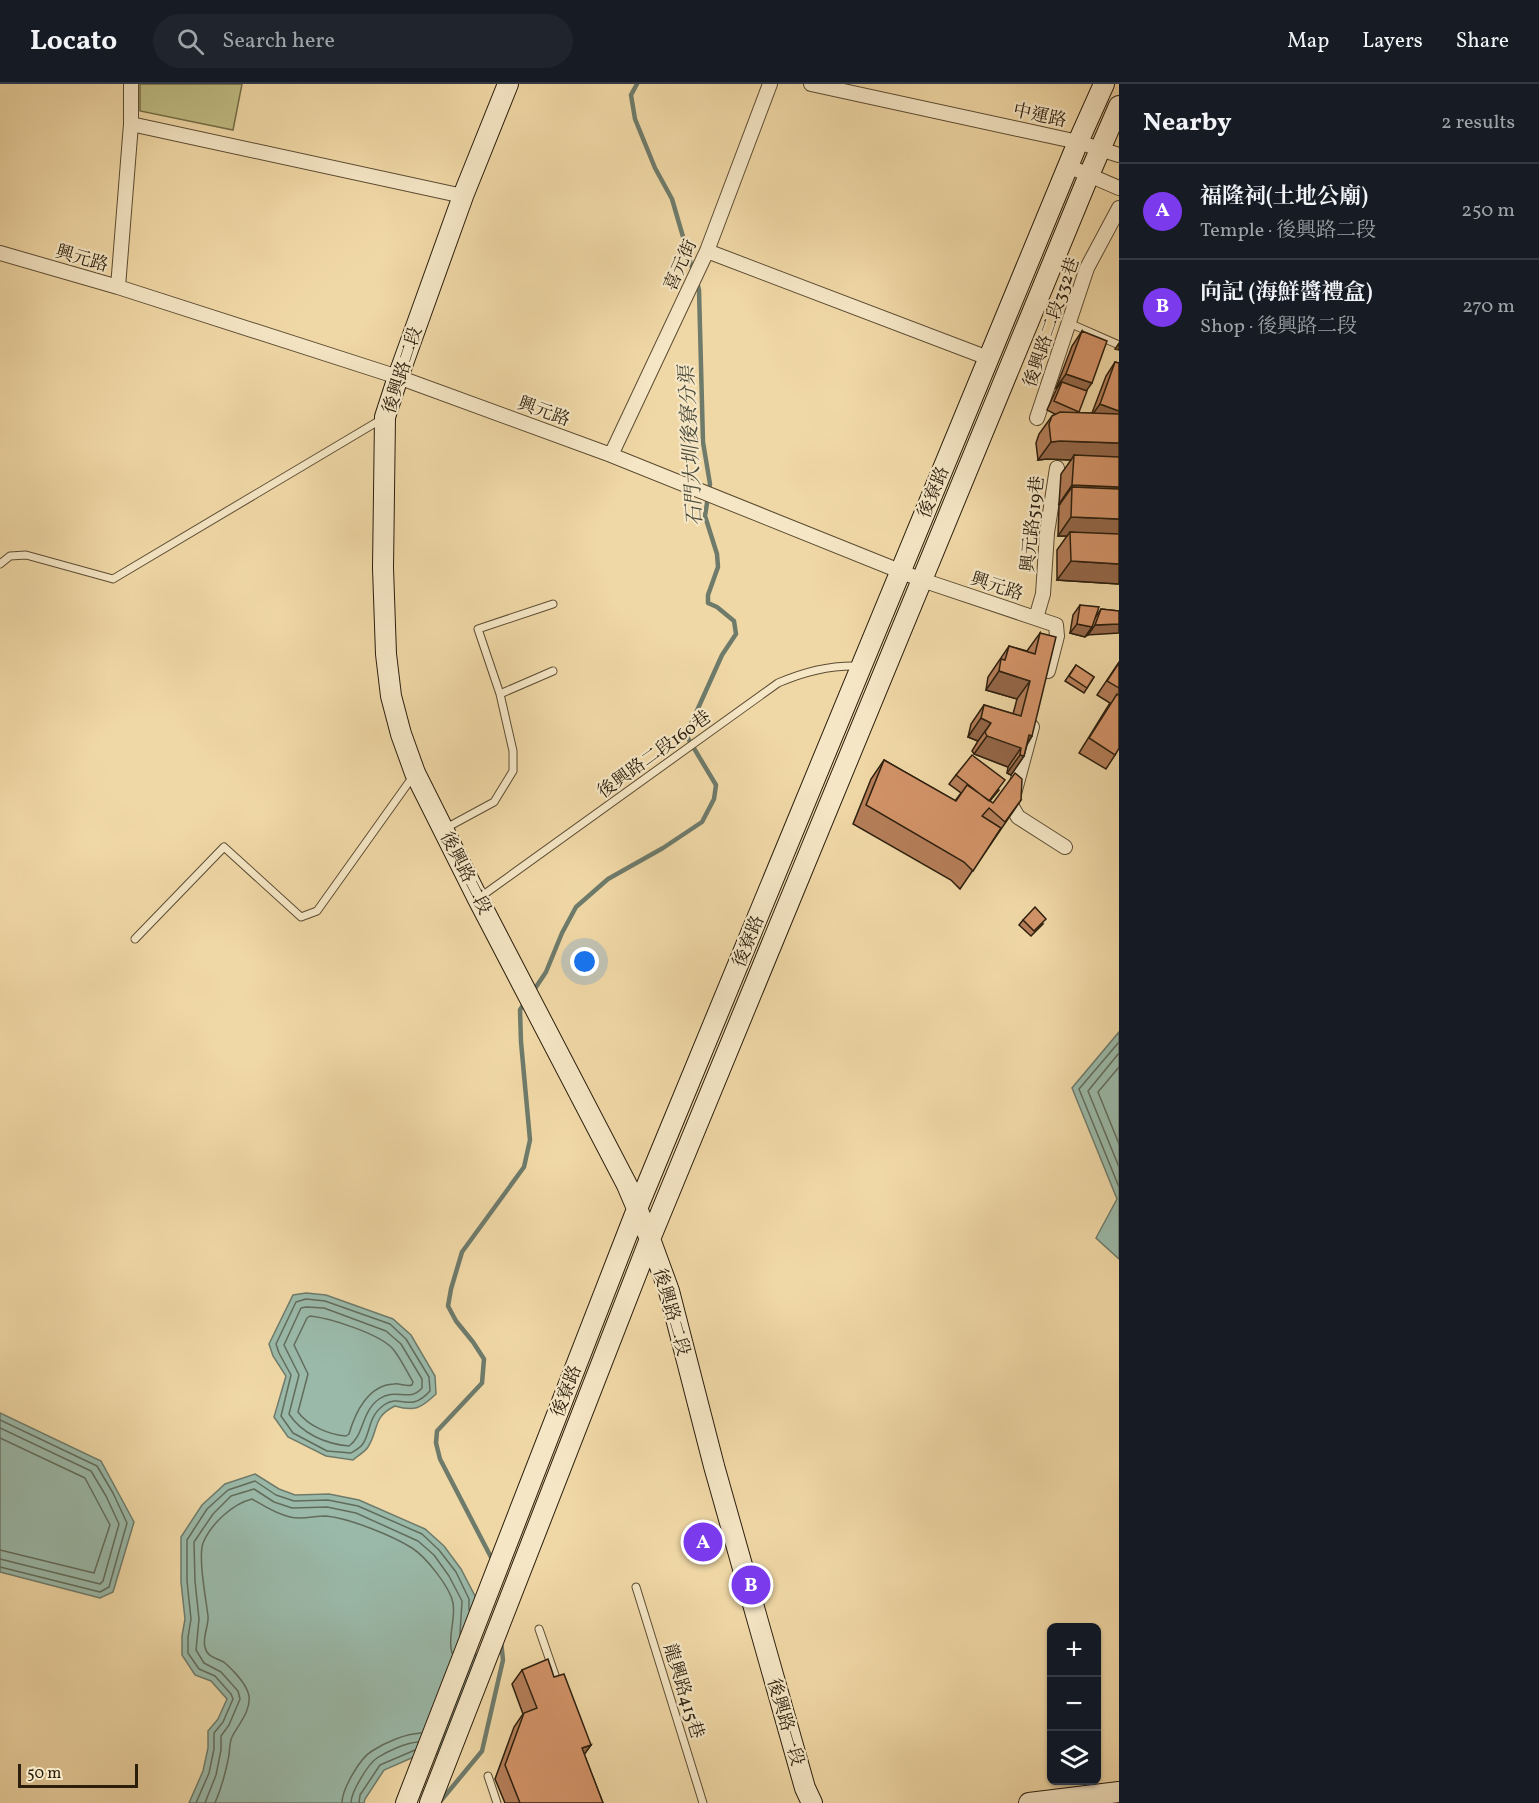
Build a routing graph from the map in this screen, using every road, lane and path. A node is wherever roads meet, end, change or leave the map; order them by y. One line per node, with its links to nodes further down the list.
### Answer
1 (130, 84): 7 (street)
2 (508, 84): 14 (street, 後興路二段)
3 (770, 84): 16 (street, 喜元街)
4 (811, 84): 8 (street, 中運路)
5 (1104, 84): 8 (street, 後寮路)
6 (1119, 106): 9 (street, 後寮路)
7 (131, 124): 14 (street); 18 (street)
8 (1078, 142): 9 (street, 中運路); 11 (street, 後寮路)
9 (1100, 149): 10 (street, 中運路); 12 (street, 後寮路)
10 (1119, 155)
11 (1068, 166): 12 (street); 21 (street, 後寮路)
12 (1089, 175): 13 (street); 29 (street, 後寮路)
13 (1119, 188)
14 (463, 196): 22 (street, 後興路二段)
15 (1119, 208): 19 (street, 後興路二段332巷)
16 (707, 251): 21 (street); 25 (street, 喜元街)
17 (0, 253): 18 (street, 興元路)
18 (118, 287): 22 (street, 興元路)
19 (1069, 323): 20 (lane); 24 (street, 後興路二段332巷)
20 (1119, 345)
21 (988, 358): 28 (street, 後寮路)
22 (398, 377): 23 (street, 後興路二段); 25 (street, 興元路)
23 (386, 417): 27 (lane); 37 (street, 後興路二段)
24 (1037, 418)
25 (611, 455): 28 (street, 興元路)
26 (1062, 468): 31 (street, 興元路519巷)
27 (0, 564)
28 (901, 570): 29 (street, 興元路); 32 (street, 後寮路)
29 (922, 580): 31 (street, 興元路); 43 (street, 後寮路)
30 (553, 604): 35 (lane)
31 (1036, 618): 34 (street, 興元路)
32 (861, 666): 40 (lane, 後興路二段160巷); 42 (street, 後寮路)
33 (553, 671): 35 (lane)
34 (1045, 681)
35 (500, 694): 38 (lane)
36 (1035, 715): 39 (street)
37 (415, 773): 38 (street, 後興路二段); 41 (lane)
38 (444, 830): 40 (street, 後興路二段)
39 (1065, 847)
40 (478, 899): 42 (street, 後興路二段)
41 (135, 939)
42 (637, 1209): 43 (street, 後興路二段); 50 (street, 後寮路)
43 (650, 1239): 46 (street, 後興路二段); 51 (street, 後寮路)
44 (636, 1587): 53 (lane, 龍興路415巷)
45 (539, 1629): 47 (lane)
46 (763, 1640): 54 (street, 後興路一段)
47 (561, 1694)
48 (488, 1776): 52 (lane)
49 (1119, 1792): 55 (street)
50 (406, 1803)
51 (430, 1803)
52 (497, 1803)
53 (703, 1803)
54 (812, 1803)
55 (1029, 1803)

